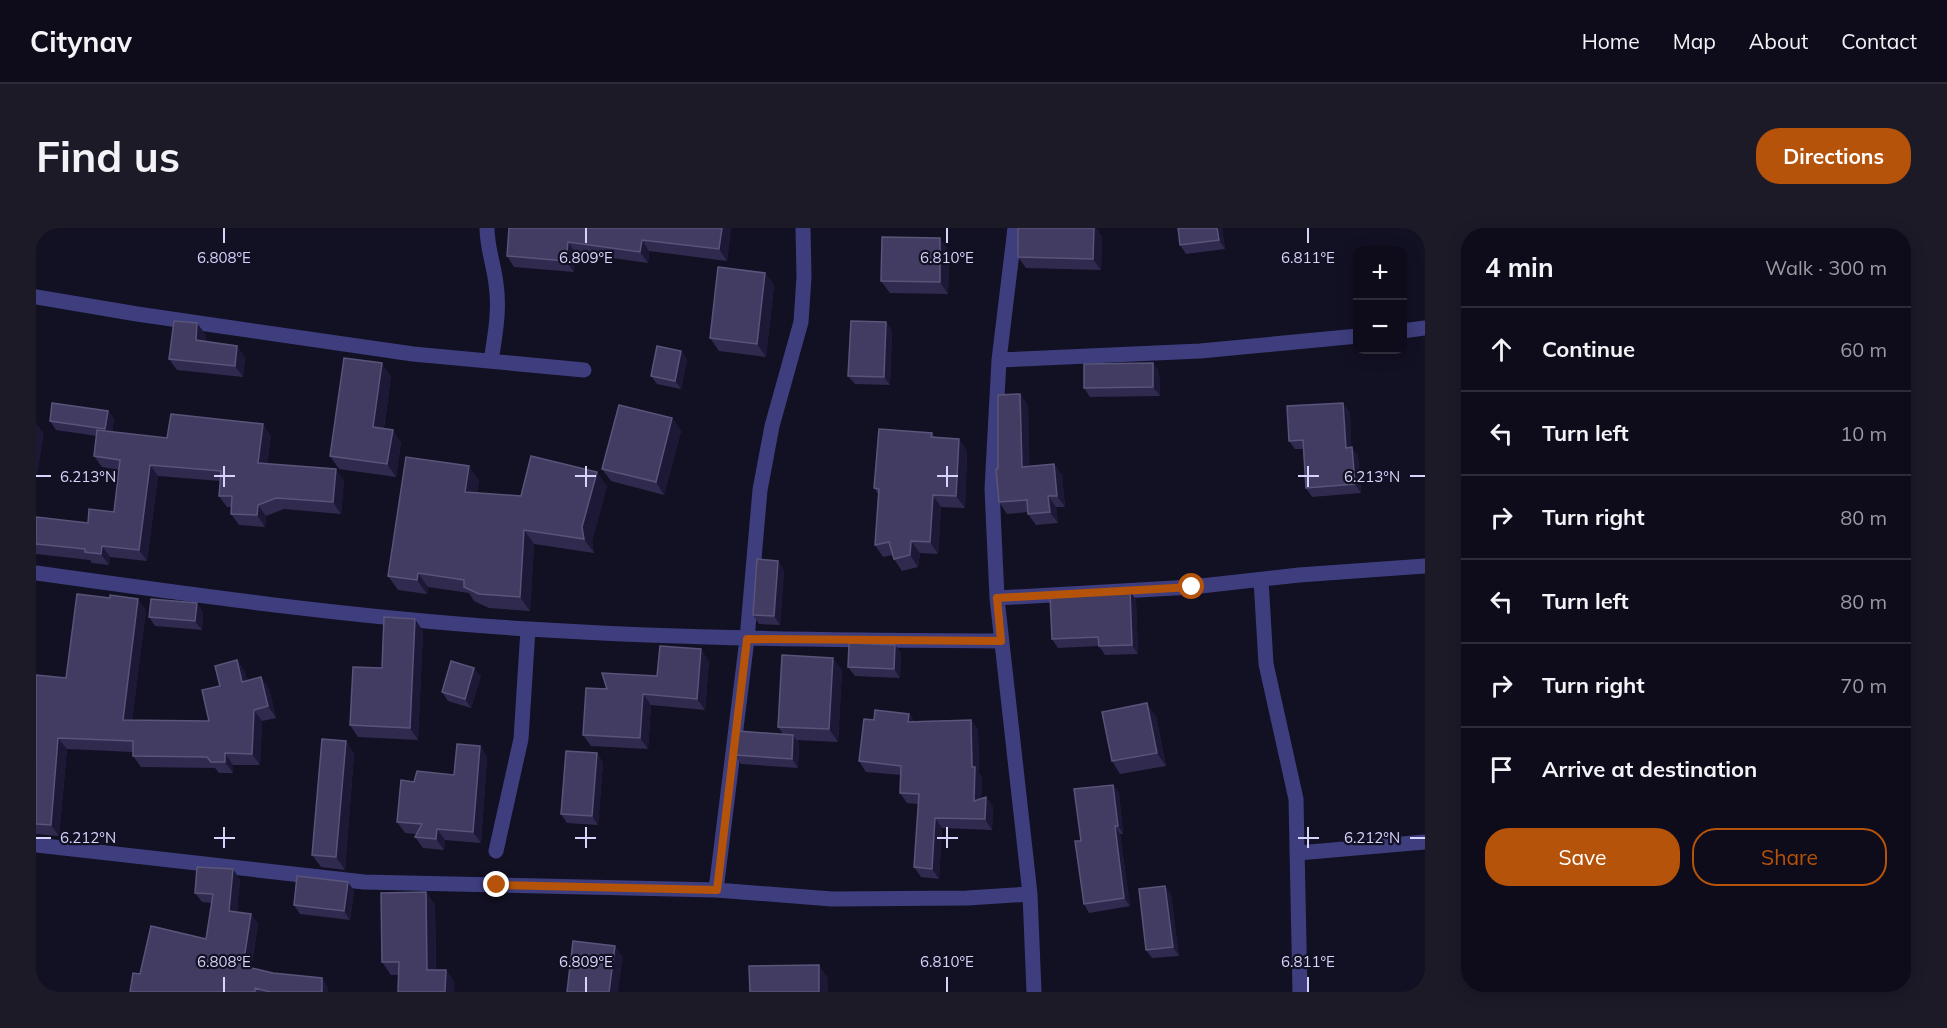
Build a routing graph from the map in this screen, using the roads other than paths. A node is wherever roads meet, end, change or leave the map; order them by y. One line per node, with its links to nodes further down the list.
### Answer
1 (487, 228): 9 (street)
2 (803, 228): 16 (street)
3 (1015, 228): 8 (street)
4 (36, 297): 9 (street)
5 (1425, 328): 6 (street)
6 (1407, 330)
7 (1353, 336): 8 (street)
8 (999, 360): 14 (street)
9 (491, 361): 10 (street)
10 (584, 370)
11 (1425, 566): 13 (street)
12 (36, 573): 15 (street)
13 (1261, 580): 14 (street); 21 (street)
14 (997, 598): 17 (street)
15 (528, 629): 16 (street); 20 (street)
16 (747, 639): 17 (street); 22 (street)
17 (1001, 641): 23 (street)
18 (1425, 843): 21 (street)
19 (36, 845): 22 (street)
20 (496, 851)
21 (1298, 853): 25 (street)
22 (717, 890): 23 (street)
23 (1030, 894): 24 (street)
24 (1034, 992)
25 (1300, 992)

